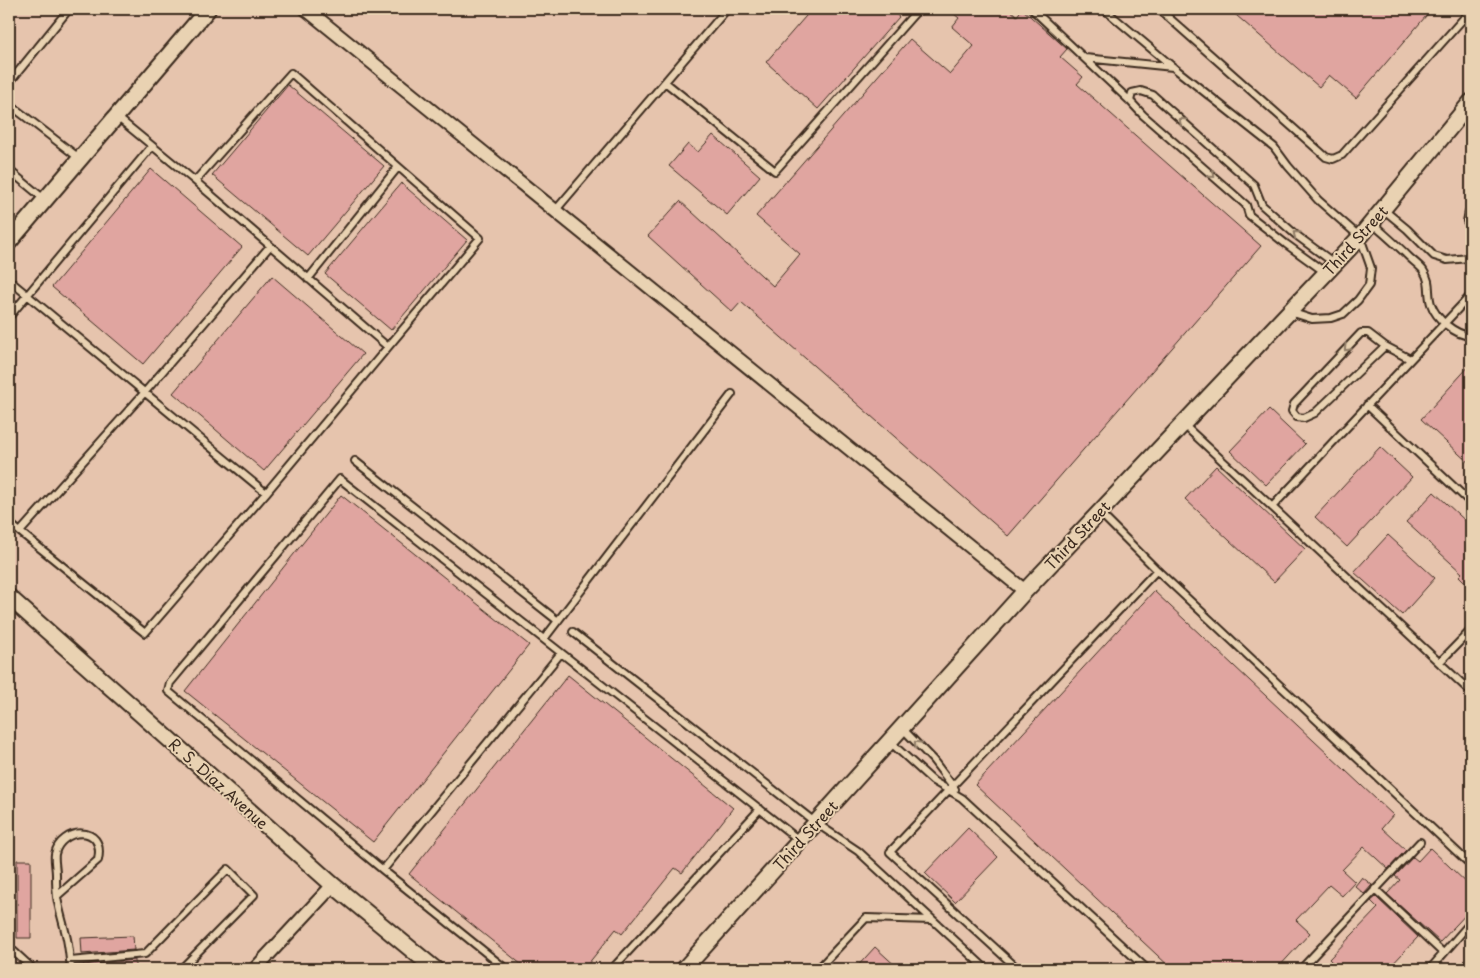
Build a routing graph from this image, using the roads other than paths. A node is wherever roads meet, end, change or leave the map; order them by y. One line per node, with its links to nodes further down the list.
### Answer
1 (69, 9): 13 (lane)
2 (208, 9): 17 (street)
3 (306, 9): 25 (street)
4 (728, 9): 12 (lane)
5 (1032, 9): 10 (lane)
6 (1104, 9): 11 (lane)
7 (1159, 9): 9 (lane)
8 (915, 10): 12 (lane)
9 (1471, 10)
10 (1085, 58): 11 (lane); 14 (lane)
11 (1173, 67): 29 (lane)
12 (665, 82): 25 (lane)
13 (9, 83)
14 (1130, 101): 33 (lane, one-way to 33); 33 (lane, one-way to 14)
15 (1471, 102): 24 (street, Third Street)
16 (9, 104): 19 (lane)
17 (116, 116): 18 (lane); 19 (street)
18 (152, 146): 22 (lane); 37 (lane)
19 (80, 159): 23 (street)
20 (398, 167): 22 (lane); 34 (lane); 43 (lane)
21 (9, 170): 23 (lane)
22 (195, 181): 31 (lane)
23 (46, 200): 30 (street)
24 (1383, 209): 27 (street, Third Street); 32 (lane)
25 (555, 210): 57 (street)
26 (1471, 210): 28 (lane)
27 (1372, 223): 29 (street, Third Street); 40 (lane)
28 (1471, 228)
29 (1360, 237): 33 (street, Third Street); 38 (lane)
30 (9, 242)
31 (270, 246): 34 (lane); 45 (lane)
32 (1471, 259)
33 (1330, 268): 38 (street, Third Street)
34 (308, 279): 43 (lane)
35 (9, 280): 37 (lane)
36 (1471, 295): 40 (lane)
37 (28, 296): 39 (lane); 45 (lane)
38 (1289, 312): 48 (street, Third Street)
39 (9, 318)
40 (1444, 324): 41 (lane); 44 (lane)
41 (1471, 336)
42 (1385, 346): 42 (lane, one-way to 42); 44 (lane)
43 (388, 347): 50 (lane)
44 (1410, 359): 47 (lane)
45 (144, 392): 50 (lane); 55 (lane)
46 (732, 394): 59 (lane)
47 (1367, 405): 51 (lane); 52 (lane)
48 (1183, 424): 52 (lane); 53 (street, Third Street)
49 (354, 461): 59 (lane)
50 (266, 493): 55 (lane)
51 (1471, 502)
52 (1272, 507): 64 (lane)
53 (1099, 512): 56 (lane); 57 (street, Third Street)
54 (9, 523): 55 (lane)
55 (20, 532)
56 (1157, 570): 68 (lane); 73 (lane)
57 (1025, 591): 66 (street, Third Street)
58 (9, 597): 75 (street, R. S. Diaz Avenue)
59 (558, 621): 62 (lane)
60 (1471, 630): 64 (lane)
61 (573, 632): 70 (lane)
62 (544, 639): 63 (lane); 74 (lane)
63 (561, 653): 69 (lane); 74 (lane)
64 (1440, 662): 65 (lane)
65 (1471, 692)
66 (902, 728): 67 (street, Third Street); 68 (lane, one-way to 66)
67 (889, 742): 68 (lane); 70 (street, Third Street)
68 (951, 788): 93 (lane); 94 (lane)
69 (760, 809): 71 (lane); 89 (lane)
70 (816, 823): 71 (street, Third Street); 78 (lane)
71 (800, 841): 90 (street, Third Street)
72 (1420, 842): 76 (lane)
73 (1471, 865)
74 (383, 870): 88 (lane)
75 (333, 885): 83 (street, R. S. Diaz Avenue); 87 (street)
76 (1375, 889): 81 (lane); 95 (lane)
77 (57, 896): 77 (lane); 82 (lane)
78 (932, 920): 91 (lane); 92 (lane)
79 (1471, 922): 81 (lane)
80 (9, 947): 84 (lane)
81 (1443, 953): 96 (lane)
82 (70, 962): 85 (lane); 86 (lane)
83 (433, 968)
84 (33, 969)
85 (71, 969)
86 (181, 969)
87 (255, 969)
88 (506, 969)
89 (612, 969)
90 (684, 969)
91 (818, 969)
92 (986, 969)
93 (1018, 969)
94 (1147, 969)
95 (1301, 969)
96 (1430, 969)

